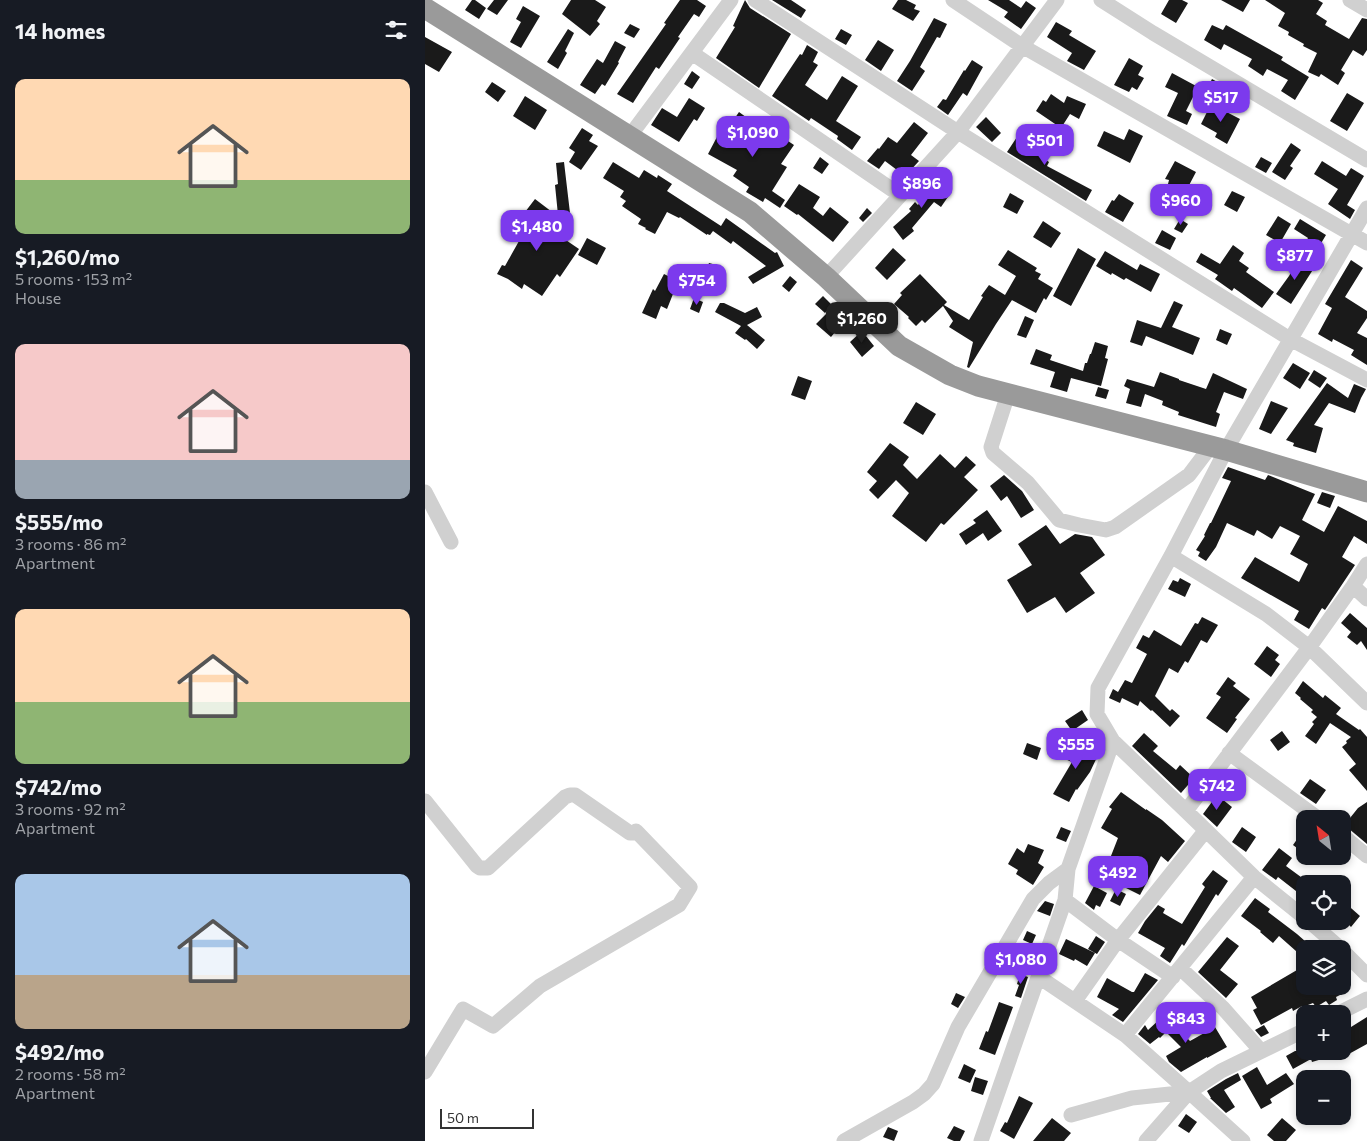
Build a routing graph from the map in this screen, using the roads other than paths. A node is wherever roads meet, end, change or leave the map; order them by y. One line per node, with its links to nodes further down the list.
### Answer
1 (731, 0): 10 (street)
2 (755, 0): 11 (street)
3 (953, 0): 9 (street)
4 (1057, 0): 9 (street)
5 (1101, 0): 13 (street)
6 (1350, 0): 8 (street)
7 (425, 8): 12 (highway)
8 (1367, 10)
9 (1022, 46): 11 (street); 16 (street)
10 (691, 53): 12 (street); 14 (street)
11 (957, 132): 14 (street); 19 (street)
12 (629, 137): 18 (highway)
13 (1367, 160)
14 (900, 195): 18 (street)
15 (1367, 208): 16 (street)
16 (1351, 233): 17 (street); 19 (street)
17 (1367, 243)
18 (826, 277): 21 (highway)
19 (1290, 339): 20 (street); 22 (street)
20 (1367, 380)
21 (1008, 394): 22 (highway); 22 (street)
22 (1218, 448): 24 (highway); 26 (street)
23 (425, 492): 25 (street)
24 (1367, 492)
25 (451, 542)
26 (1171, 556): 30 (street); 32 (street)
27 (1367, 564): 28 (street)
28 (1353, 586): 29 (street); 30 (street)
29 (1367, 599)
30 (1309, 647): 31 (street); 33 (street)
31 (1367, 703)
32 (1113, 741): 36 (street); 40 (street)
33 (1229, 754): 35 (street); 36 (street)
34 (425, 801): 57 (street)
35 (1307, 810)
36 (1186, 811): 37 (street)
37 (1206, 830): 41 (street); 45 (street)
38 (1351, 843): 39 (street)
39 (1367, 856)
40 (1068, 869): 42 (street); 60 (street)
41 (1254, 877): 43 (street); 48 (street)
42 (1065, 900): 45 (street); 50 (street)
43 (1296, 911)
44 (1319, 930): 46 (street)
45 (1118, 940): 48 (street); 52 (street)
46 (1331, 940)
47 (1351, 959): 49 (street)
48 (1177, 972): 55 (street); 56 (street)
49 (1367, 975)
50 (1039, 977): 52 (street); 61 (street)
51 (1367, 999): 53 (street)
52 (1075, 1001): 55 (street)
53 (1351, 1007)
54 (1296, 1034): 56 (street)
55 (1125, 1035): 58 (street)
56 (1261, 1051): 58 (street)
57 (425, 1072)
58 (1189, 1092): 59 (street); 62 (street); 63 (street)
59 (1071, 1115)
60 (844, 1141)
61 (981, 1141)
62 (1146, 1141)
63 (1243, 1141)

